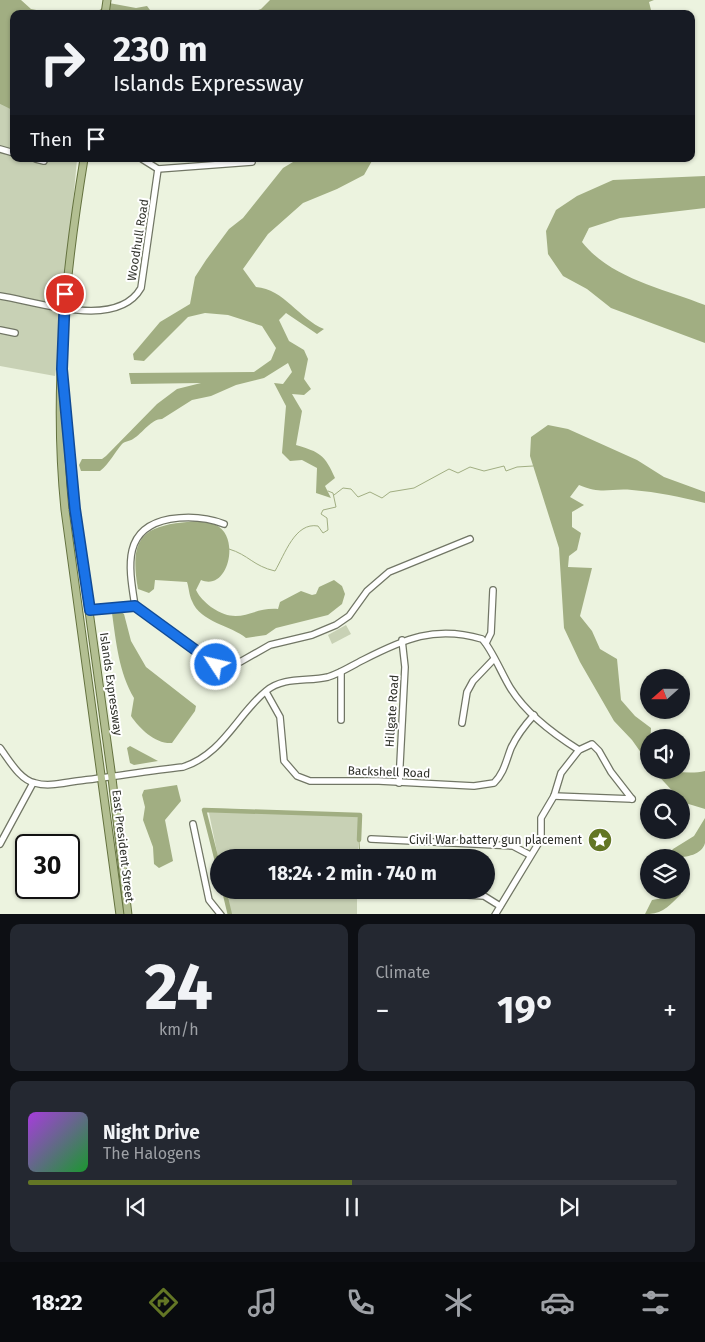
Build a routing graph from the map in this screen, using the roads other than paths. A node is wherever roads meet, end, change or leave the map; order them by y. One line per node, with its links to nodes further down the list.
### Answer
1 (84, 162): 6 (main road, Islands Expressway)
2 (147, 162): 4 (street)
3 (252, 162): 4 (street)
4 (158, 169): 6 (street, Woodhull Road)
5 (0, 296): 6 (street, Woodhull Road)
6 (64, 308): 9 (main road, Islands Expressway)
7 (0, 330): 8 (street)
8 (14, 333)
9 (62, 369): 14 (main road, Islands Expressway); 26 (main road, Islands Expressway)
10 (224, 524): 13 (street)
11 (470, 539): 13 (street)
12 (493, 590): 16 (street)
13 (135, 606): 14 (street)
14 (90, 610): 25 (main road, Islands Expressway)
15 (402, 640): 16 (street); 18 (street); 28 (street, Hillgate Road)
16 (486, 643): 17 (street)
17 (494, 659): 20 (street); 22 (street)
18 (341, 672): 19 (street); 21 (street)
19 (266, 692): 25 (street); 28 (street, Backshell Road)
20 (534, 715): 24 (street); 28 (street, Backshell Road)
21 (341, 720)
22 (462, 723)
23 (0, 748): 27 (street)
24 (579, 750): 29 (street); 29 (street)
25 (112, 778): 26 (street); 36 (main road, Islands Expressway)
26 (104, 779): 27 (street); 36 (main road, East President Street)
27 (33, 783): 32 (street)
28 (399, 783)
29 (554, 796): 33 (street)
30 (193, 824): 37 (street)
31 (371, 839): 33 (street)
32 (0, 844)
33 (530, 855): 35 (street)
34 (489, 899): 35 (street)
35 (500, 906): 38 (street)
36 (126, 914)
37 (220, 914)
38 (495, 914)

